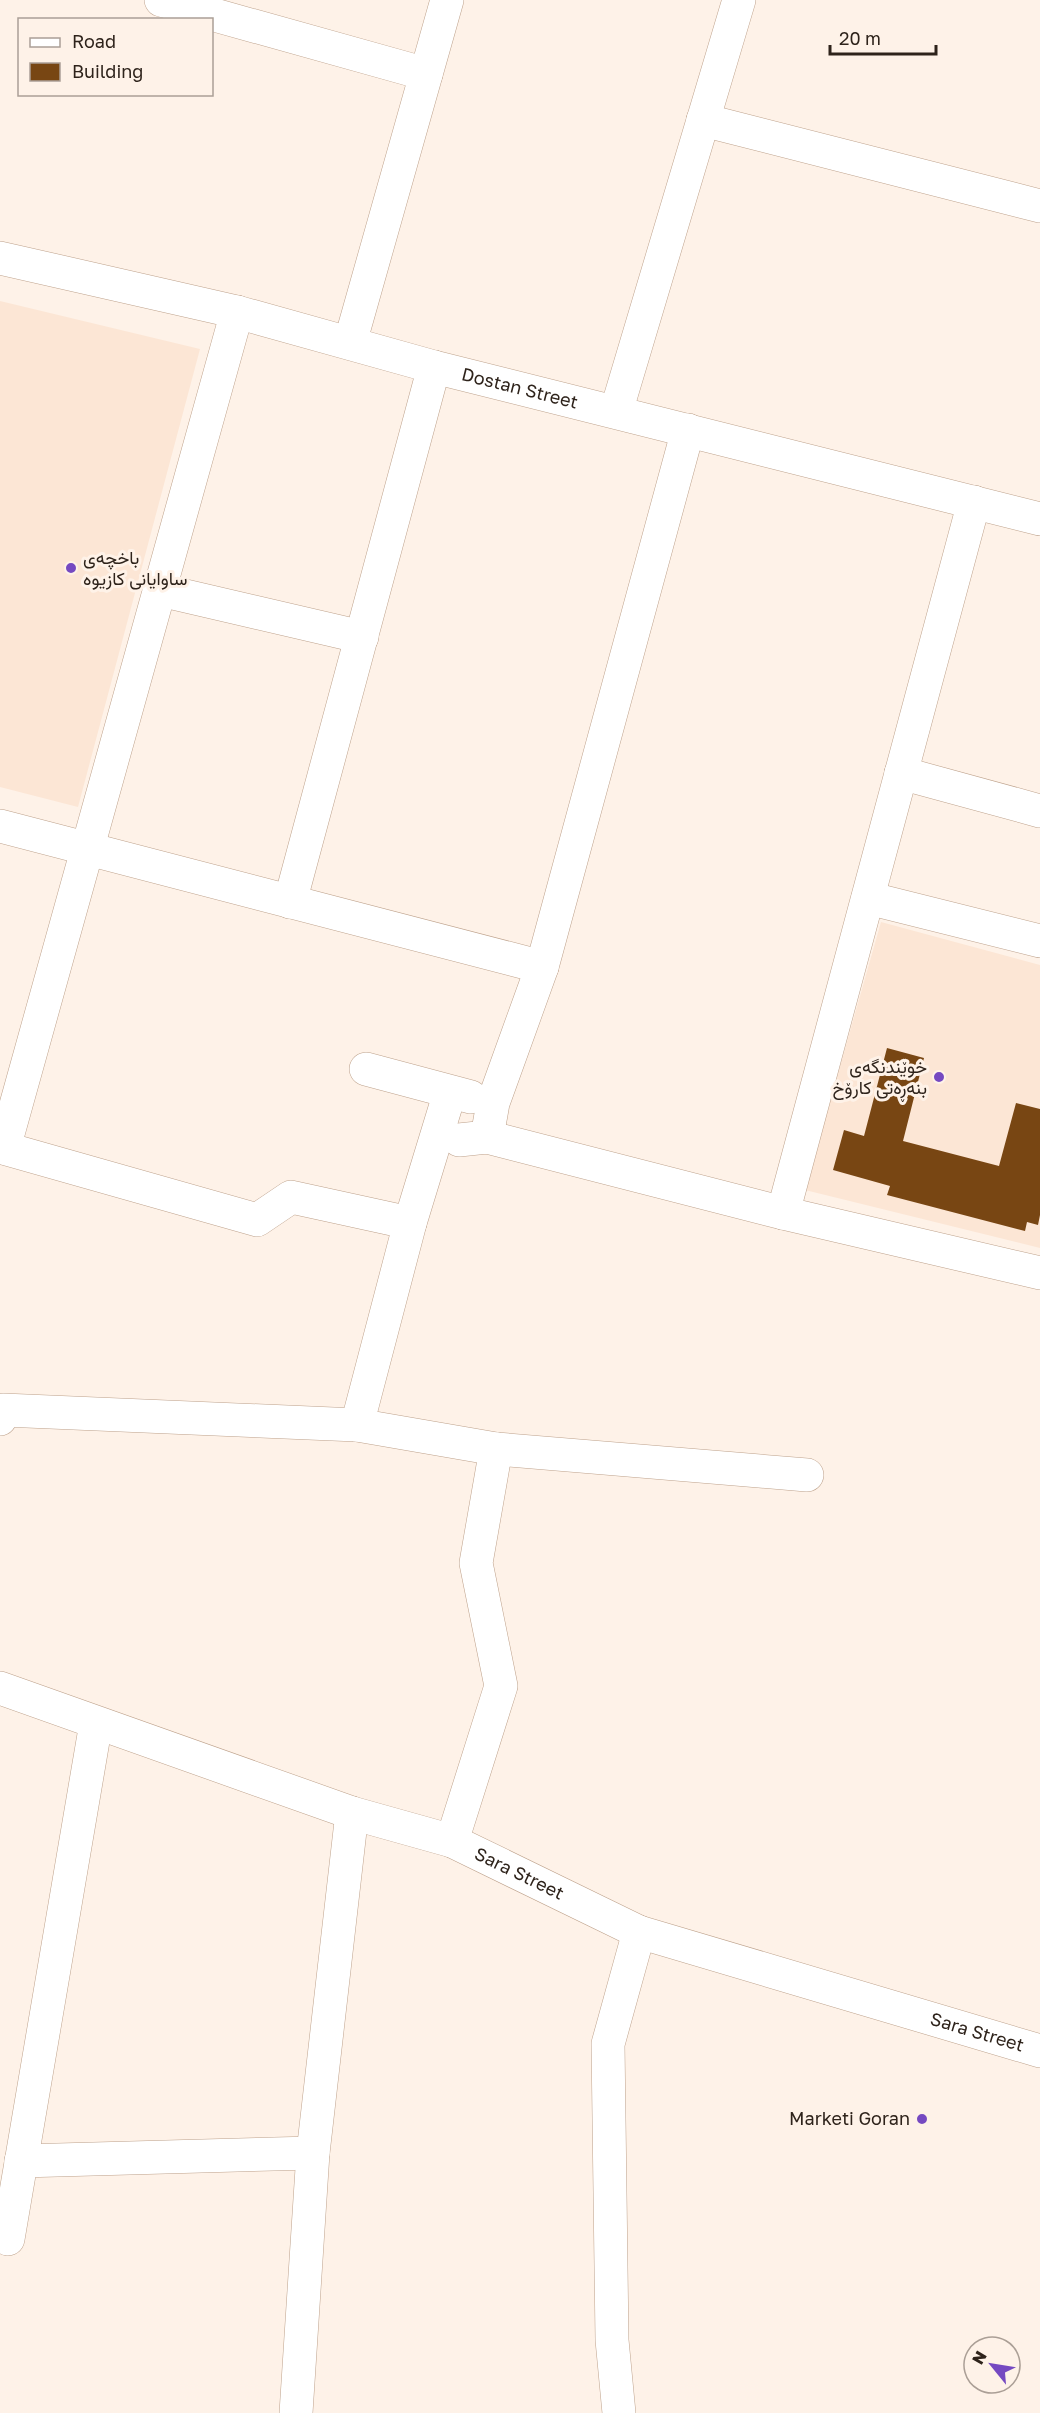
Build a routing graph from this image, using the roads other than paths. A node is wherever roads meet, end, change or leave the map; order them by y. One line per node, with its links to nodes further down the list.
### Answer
1 (161, 0): 4 (street)
2 (447, 0): 4 (street)
3 (739, 0): 5 (street)
4 (426, 74): 9 (street)
5 (703, 120): 6 (street); 11 (street)
6 (1040, 206)
7 (0, 258): 8 (street, Dostan Street)
8 (237, 312): 9 (street, Dostan Street); 15 (street)
9 (350, 343): 10 (street, Dostan Street)
10 (434, 367): 11 (street, Dostan Street); 16 (street)
11 (616, 412): 12 (street, Dostan Street)
12 (688, 430): 13 (street, Dostan Street); 24 (street)
13 (974, 502): 14 (street, Dostan Street); 17 (street)
14 (1040, 519)
15 (159, 590): 16 (street); 20 (street)
16 (362, 637): 22 (street)
17 (901, 773): 18 (street); 21 (street)
18 (1040, 811)
19 (0, 826): 20 (street)
20 (88, 849): 22 (street); 28 (street)
21 (868, 898): 23 (street); 29 (street)
22 (290, 902): 24 (street)
23 (1040, 941)
24 (542, 967): 27 (street)
25 (366, 1069): 26 (street)
26 (450, 1092): 27 (street); 30 (street)
27 (493, 1103): 29 (street)
28 (2, 1148): 30 (street)
29 (783, 1213): 31 (street)
30 (410, 1223): 33 (street)
31 (1040, 1273)
32 (1, 1413): 33 (street)
33 (357, 1425): 34 (street)
34 (496, 1449): 35 (street); 39 (street)
35 (807, 1475)
36 (0, 1688): 37 (street, Sara Street)
37 (96, 1724): 38 (street, Sara Street); 43 (street)
38 (352, 1813): 39 (street, Sara Street); 42 (street)
39 (452, 1841): 40 (street, Sara Street)
40 (639, 1932): 41 (street, Sara Street); 46 (street)
41 (1040, 2051)
42 (313, 2153): 43 (street); 45 (street)
43 (21, 2161): 44 (street)
44 (8, 2239)
45 (296, 2413)
46 (619, 2413)

